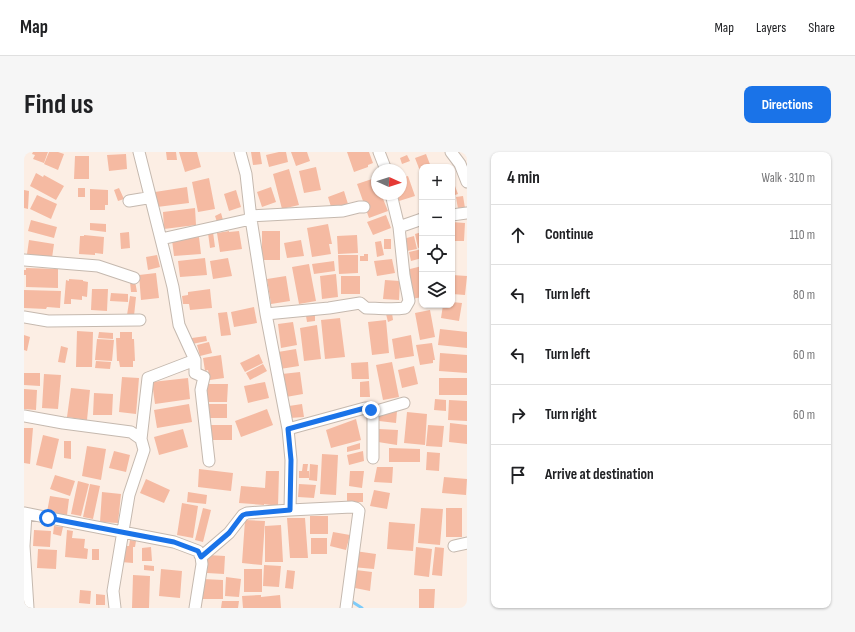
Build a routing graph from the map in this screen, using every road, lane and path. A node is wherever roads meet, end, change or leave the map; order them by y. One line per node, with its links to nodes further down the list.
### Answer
1 (139, 152): 7 (street)
2 (240, 152): 13 (street)
3 (379, 152): 5 (street)
4 (452, 152): 6 (street)
5 (384, 164)
6 (467, 182)
7 (150, 196): 9 (street); 16 (street)
8 (392, 200): 15 (street)
9 (129, 201)
10 (364, 207): 13 (street)
11 (467, 213): 12 (street)
12 (455, 214)
13 (251, 217): 16 (street); 19 (street)
14 (419, 220): 15 (street)
15 (399, 227): 19 (street)
16 (161, 239): 22 (street)
17 (24, 260): 18 (street)
18 (134, 278)
19 (266, 314): 26 (street)
20 (24, 317): 21 (street)
21 (140, 320)
22 (195, 360): 27 (street); 29 (street)
23 (404, 402): 24 (street)
24 (373, 412): 26 (street); 28 (street)
25 (24, 416): 27 (street)
26 (288, 429): 30 (street)
27 (141, 439): 32 (street)
28 (373, 458)
29 (209, 461)
30 (290, 510): 35 (street); 40 (street)
31 (25, 514): 32 (street); 36 (street)
32 (122, 532): 35 (street); 38 (street)
33 (467, 543): 34 (street)
34 (454, 546)
35 (201, 557): 39 (street)
36 (25, 570): 37 (street)
37 (28, 608)
38 (115, 608)
39 (195, 608)
40 (346, 608)

